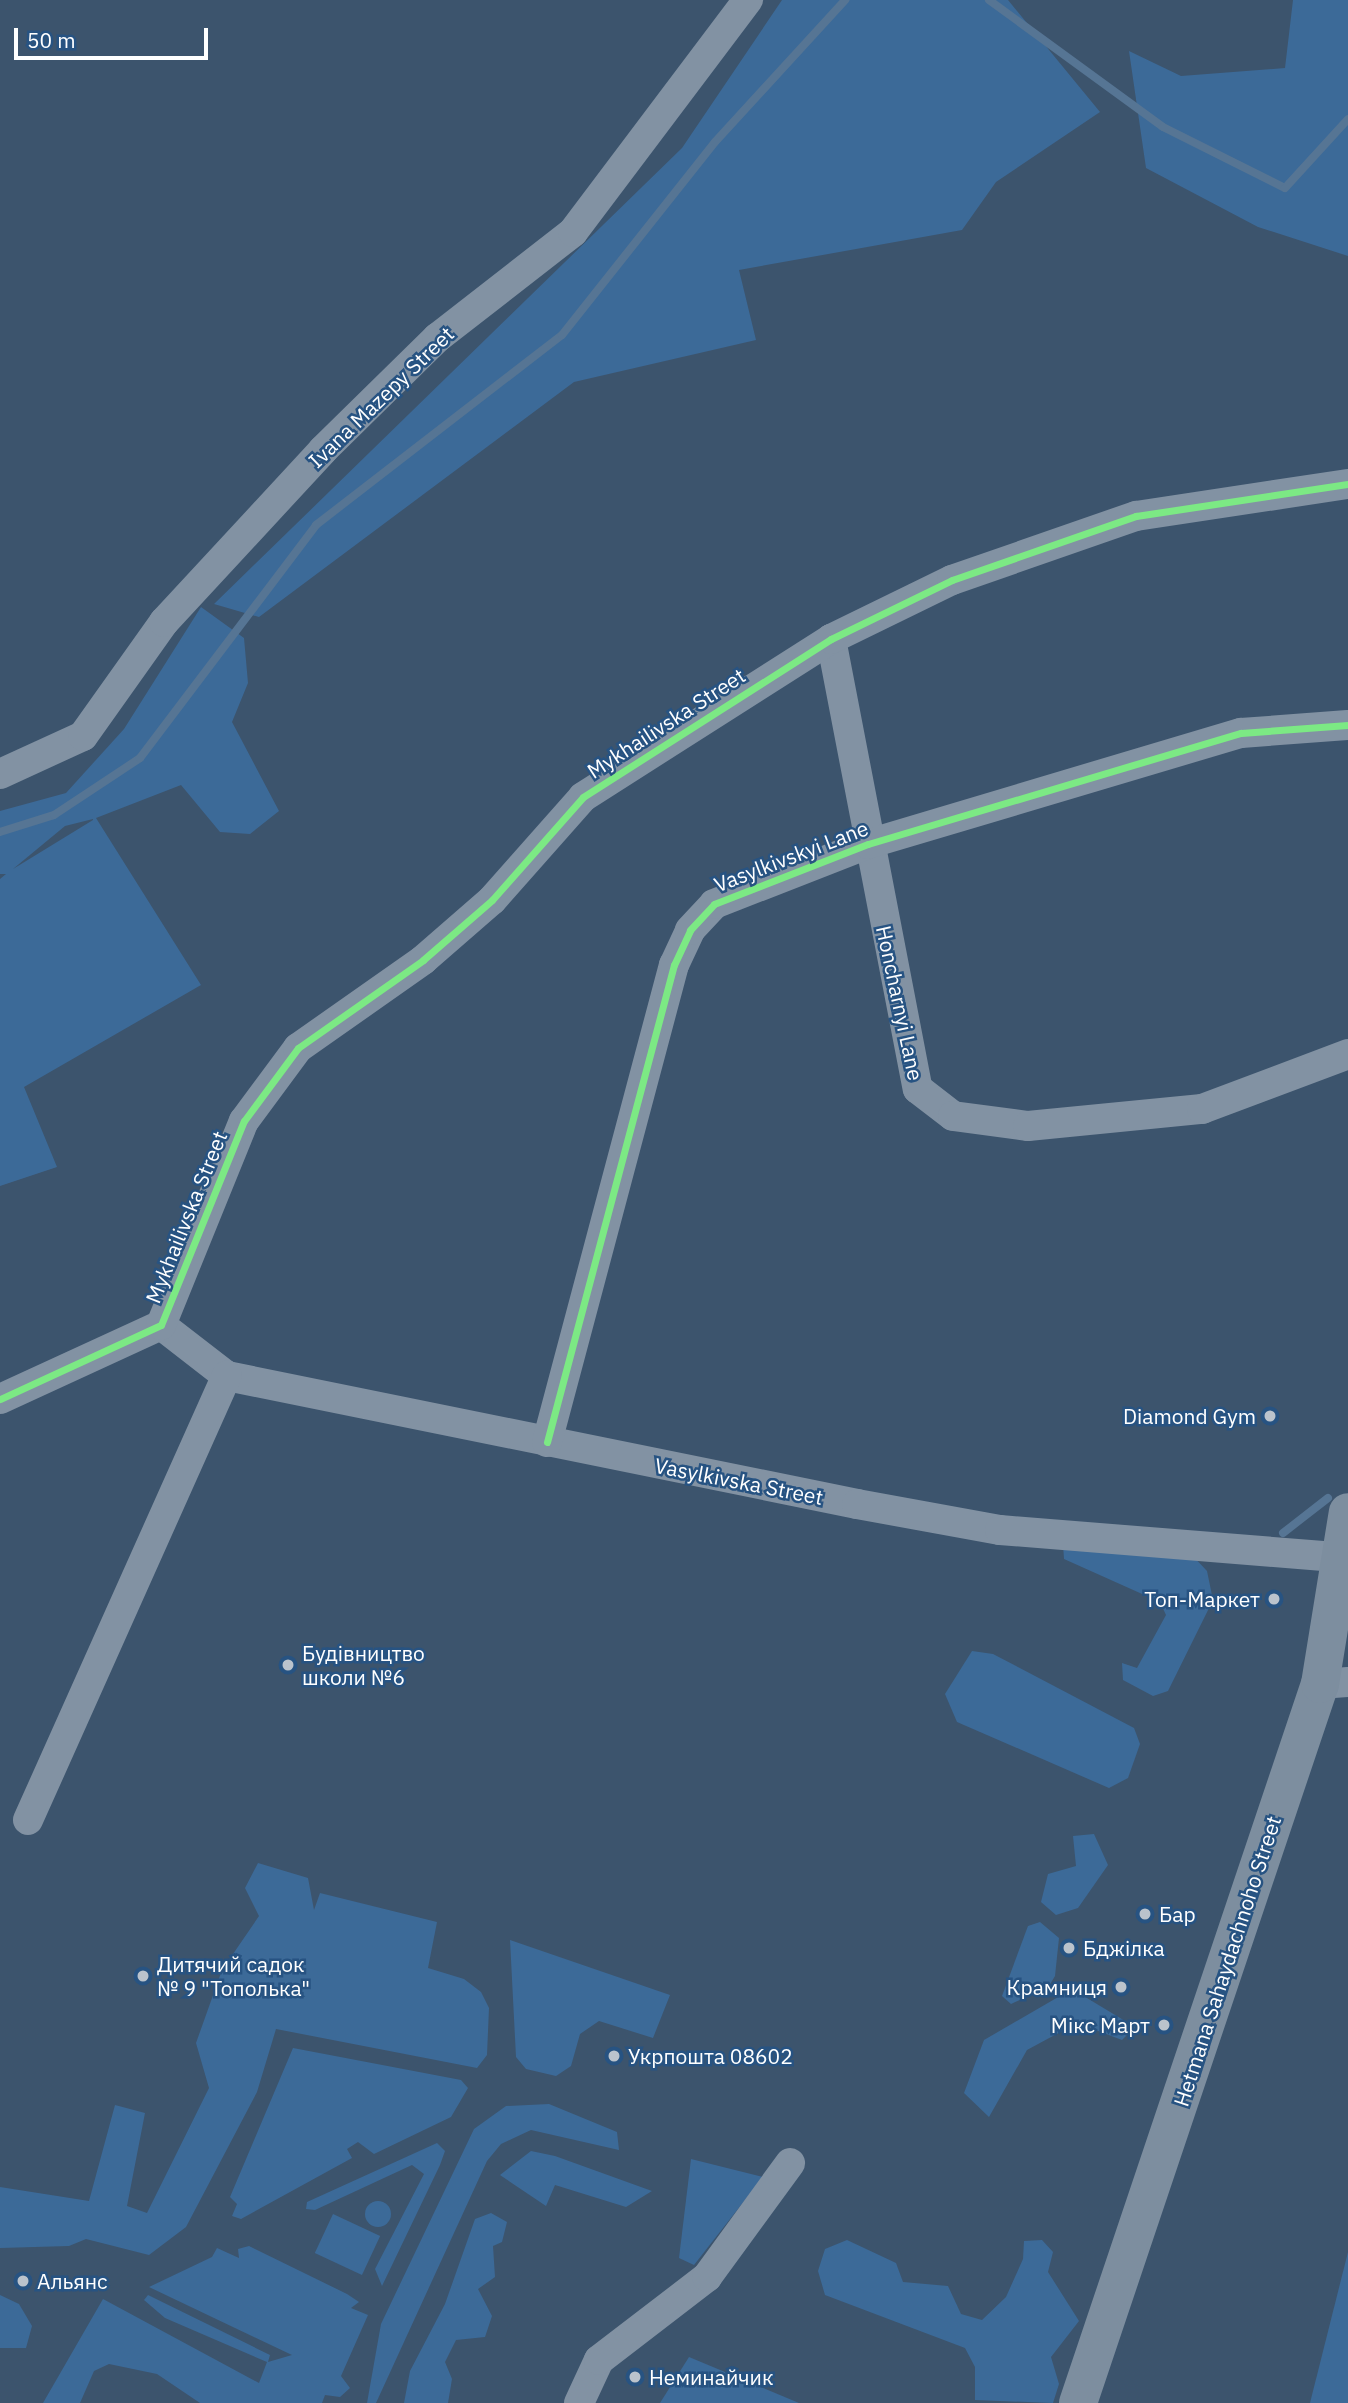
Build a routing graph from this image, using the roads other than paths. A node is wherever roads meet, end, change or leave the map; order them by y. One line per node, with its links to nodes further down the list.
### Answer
1 (748, 0): 5 (street, Ivana Mazepy Street)
2 (1348, 484): 3 (street, Mykhailivska Street)
3 (831, 639): 6 (street, Honcharnyi Lane); 8 (street, Mykhailivska Street)
4 (1348, 725): 6 (street, Vasylkivskyi Lane)
5 (0, 774)
6 (867, 844): 7 (street, Honcharnyi Lane); 11 (street, Vasylkivskyi Lane)
7 (1348, 1054)
8 (161, 1325): 9 (street, Vasylkivska Street); 10 (street, Mykhailivska Street)
9 (227, 1376): 11 (street, Vasylkivska Street); 15 (street)
10 (0, 1399)
11 (547, 1442): 13 (street, Vasylkivska Street)
12 (1348, 1512): 13 (main road, Hetmana Sahaydachnoho Street)
13 (1339, 1558): 14 (main road, Hetmana Sahaydachnoho Street)
14 (1334, 1683): 18 (main road, Hetmana Sahaydachnoho Street)
15 (28, 1820)
16 (790, 2163): 17 (street)
17 (579, 2403)
18 (1078, 2403)

